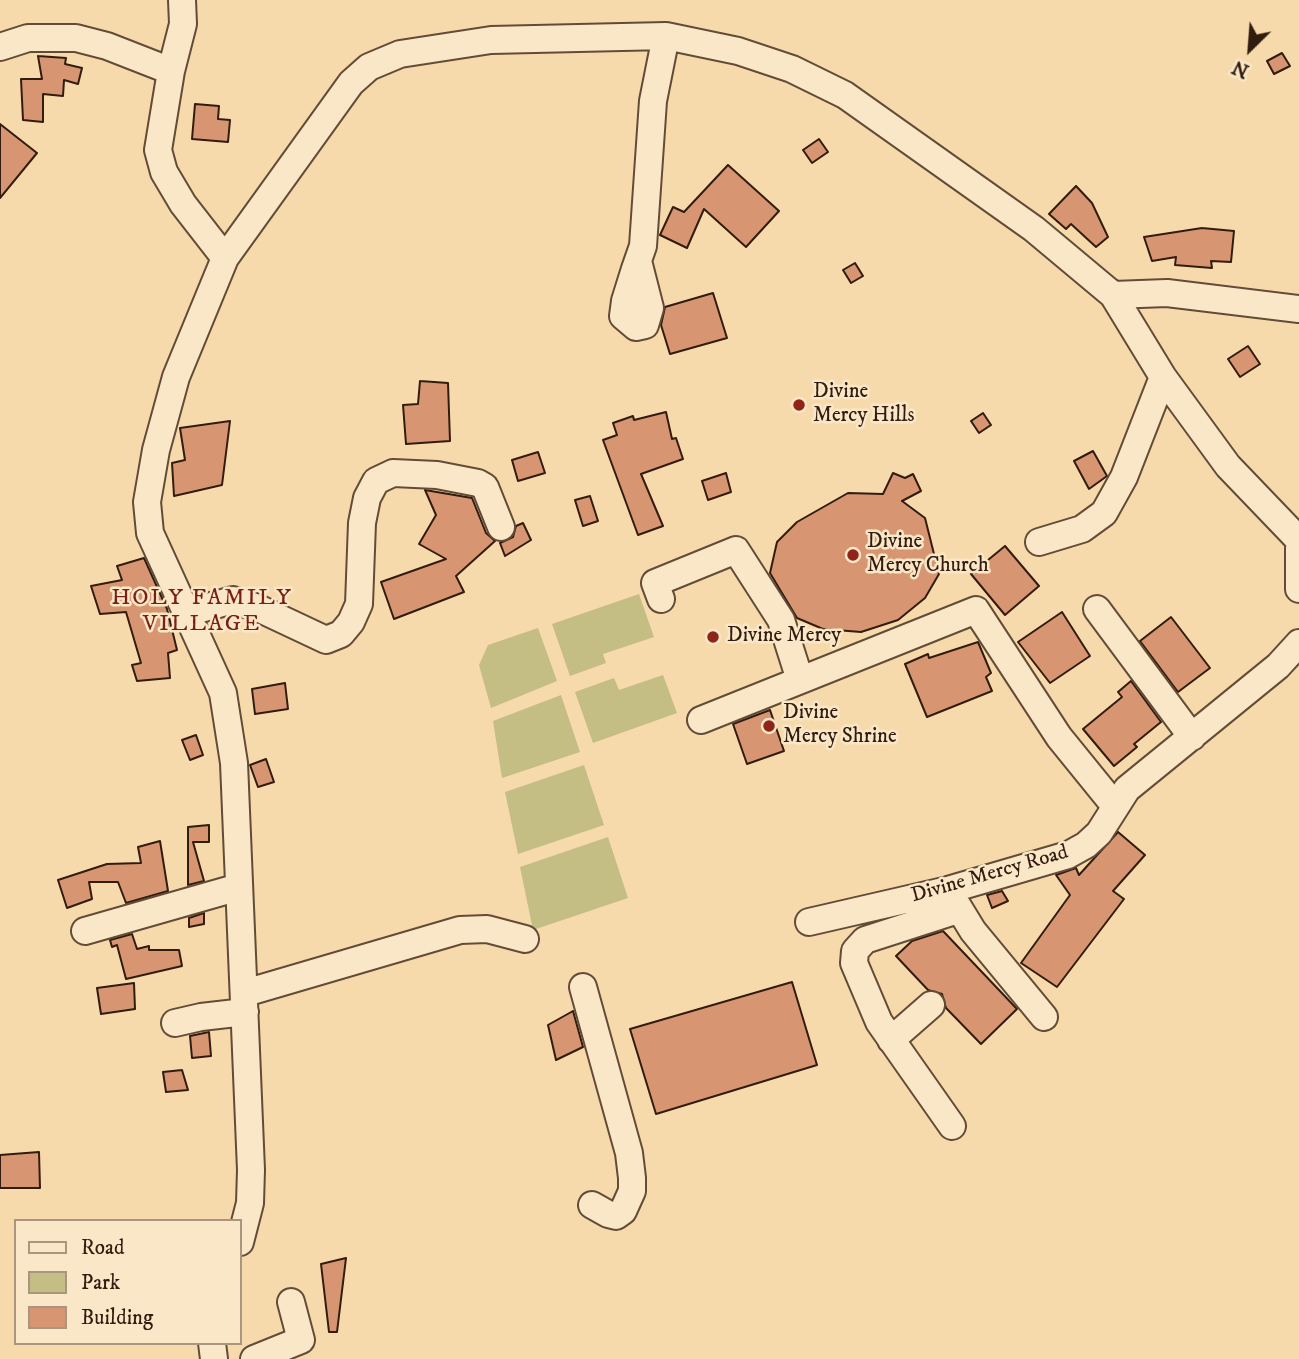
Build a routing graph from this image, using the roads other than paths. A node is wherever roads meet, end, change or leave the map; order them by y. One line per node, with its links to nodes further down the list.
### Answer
1 (182, 0): 4 (street)
2 (666, 36): 5 (street); 6 (street); 7 (street)
3 (0, 47): 4 (street)
4 (171, 71): 5 (street)
5 (225, 258): 17 (street)
6 (638, 261)
7 (1114, 295): 8 (street); 9 (street)
8 (1299, 309)
9 (1163, 377): 11 (street); 12 (street)
10 (501, 527): 17 (street)
11 (1299, 540)
12 (1039, 541)
13 (1299, 548): 14 (street)
14 (1299, 589)
15 (661, 599): 19 (street)
16 (1097, 609): 21 (street)
17 (186, 613): 23 (street)
18 (1299, 643): 21 (street, Divine Mercy Road)
19 (800, 680): 20 (street); 22 (street)
20 (701, 720)
21 (1192, 737): 22 (street, Divine Mercy Road)
22 (1115, 806): 24 (street, Divine Mercy Road)
23 (239, 887): 26 (street); 29 (street)
24 (953, 900): 25 (street, Divine Mercy Road); 31 (street); 33 (street)
25 (809, 922)
26 (85, 931)
27 (525, 939): 29 (street)
28 (583, 987): 35 (street)
29 (245, 1003): 32 (street); 36 (street)
30 (931, 1005): 33 (street)
31 (1044, 1017)
32 (175, 1023)
33 (891, 1040): 34 (street)
34 (952, 1126)
35 (593, 1205)
36 (242, 1234)
37 (291, 1302): 38 (street)
38 (254, 1359)

